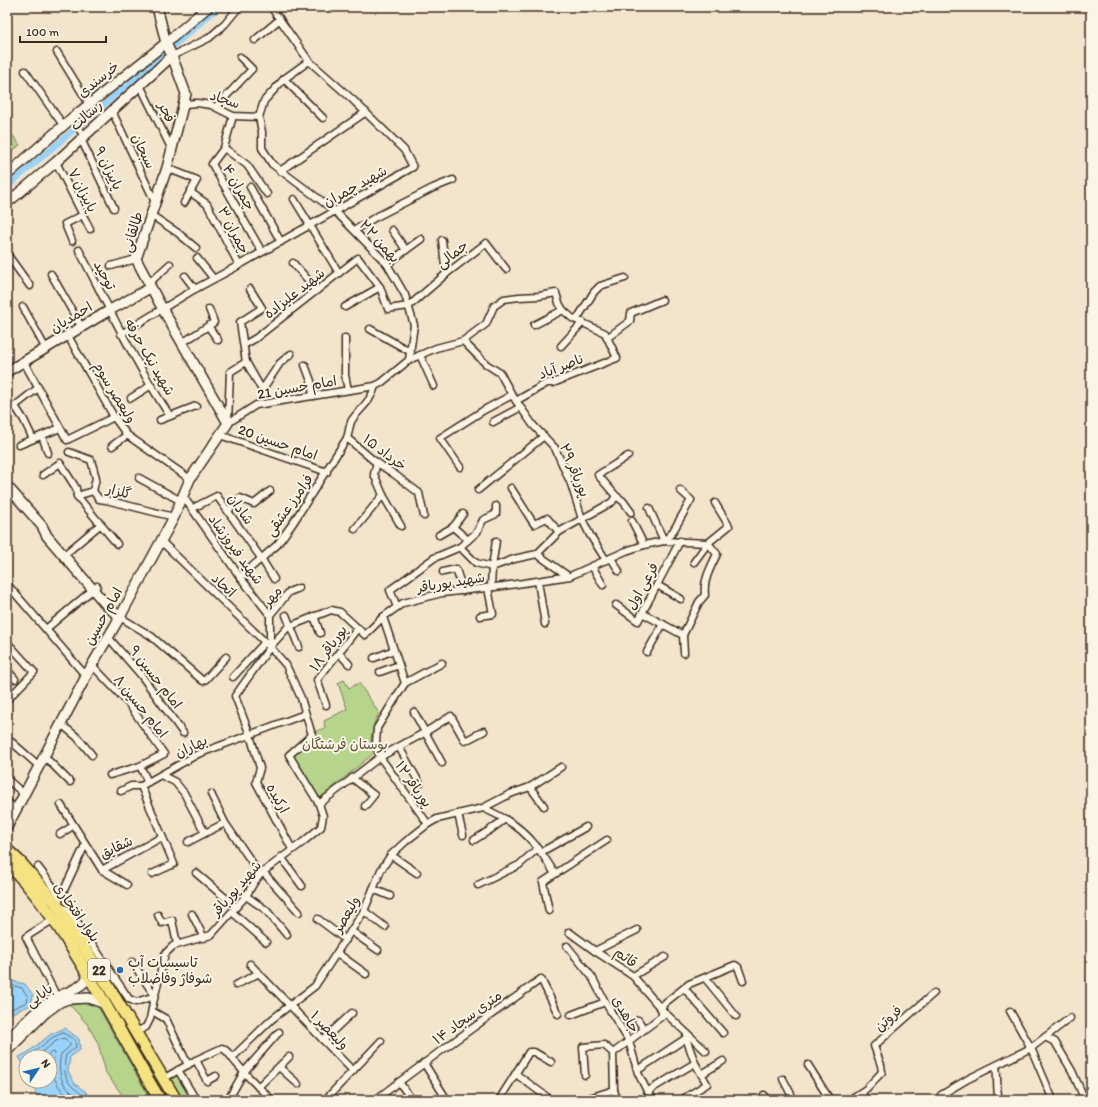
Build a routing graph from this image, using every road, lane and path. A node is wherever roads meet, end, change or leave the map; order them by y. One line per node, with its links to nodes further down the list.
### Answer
1 (157, 7): 7 (street)
2 (208, 7): 7 (street, خرسندی)
3 (239, 7): 9 (street)
4 (271, 7): 5 (street, شهید چمران)
5 (280, 19): 6 (street); 11 (street, شهید چمران)
6 (254, 40)
7 (166, 43): 9 (street); 15 (street, خرسندی)
8 (57, 52): 15 (street)
9 (172, 56): 14 (street, رسالت); 16 (street, طالقانی)
10 (240, 57): 17 (street)
11 (309, 61): 13 (street); 19 (street, شهید چمران)
12 (26, 71): 24 (street)
13 (284, 79): 21 (street); 23 (street)
14 (140, 85): 18 (street, رسالت); 27 (street, فجر)
15 (88, 104): 22 (street, خرسندی)
16 (184, 104): 17 (street, سجاد); 27 (street, طالقانی)
17 (216, 107): 20 (street, سجاد)
18 (112, 111): 25 (street, رسالت); 37 (street, سبحان)
19 (366, 112): 30 (street); 41 (street, شهید چمران)
20 (232, 116): 21 (street, سجاد); 26 (street)
21 (259, 117): 30 (street, ۲۲ بهمن)
22 (72, 118): 24 (street, خرسندی); 25 (street, پاییزان ۹)
23 (323, 118)
24 (63, 125): 31 (street, خرسندی)
25 (83, 138): 28 (street, رسالت); 40 (street, پاییزان ۹)
26 (224, 148): 35 (street, چمران ۴); 55 (street, چمران ۴)
27 (172, 150): 29 (street, طالقانی)
28 (56, 162): 39 (street, رسالت); 42 (street, پاییزان ۷)
29 (167, 168): 34 (street); 37 (street, طالقانی)
30 (280, 170): 41 (street, ۲۲ بهمن)
31 (7, 175)
32 (453, 180): 46 (street)
33 (250, 187): 51 (street)
34 (190, 192): 38 (street); 62 (street, چمران ۳)
35 (267, 194)
36 (294, 199): 44 (street)
37 (155, 202): 43 (street, طالقانی)
38 (184, 203)
39 (7, 204)
40 (114, 208)
41 (335, 211): 44 (street, شهید چمران); 46 (street, ۲۲ بهمن)
42 (83, 215): 45 (street, پاییزان ۷); 50 (street)
43 (151, 215): 52 (street); 57 (street, طالقانی)
44 (310, 225): 51 (street, شهید چمران); 65 (street)
45 (90, 229)
46 (355, 230): 61 (street, ۲۲ بهمن)
47 (392, 230): 54 (street)
48 (421, 239): 54 (street)
49 (442, 240): 67 (street)
50 (72, 242)
51 (281, 242): 55 (street, شهید چمران)
52 (196, 248)
53 (79, 250): 83 (street, توحید)
54 (406, 250): 61 (street)
55 (262, 252): 62 (street, شهید چمران)
56 (7, 254): 71 (street)
57 (136, 258): 63 (street); 72 (street, طالقانی)
58 (197, 258): 69 (street)
59 (293, 263): 76 (street)
60 (170, 264): 72 (street)
61 (387, 264): 79 (street, ۲۲ بهمن)
62 (239, 265): 69 (street, شهید چمران)
63 (111, 266)
64 (506, 270): 67 (street, جمالی)
65 (339, 273): 73 (street, شهید علیزاده); 76 (street, شهید علیزاده)
66 (51, 274): 89 (street)
67 (446, 274): 79 (street, جمالی)
68 (185, 276): 74 (street)
69 (213, 278): 74 (street, شهید چمران)
70 (625, 278): 85 (street)
71 (30, 286)
72 (149, 286): 81 (street, طالقانی); 83 (street, احمدیان)
73 (380, 286): 78 (street); 79 (street)
74 (195, 289): 81 (street, شهید چمران)
75 (250, 289): 98 (street)
76 (317, 290): 98 (street, شهید علیزاده)
77 (662, 300): 94 (street)
78 (345, 306)
79 (409, 306): 101 (street, ۲۲ بهمن)
80 (23, 307): 100 (street)
81 (162, 308): 91 (street, شهید چمران); 97 (street, طالقانی)
82 (209, 309): 88 (street)
83 (110, 310): 89 (street, احمدیان); 91 (street, شهید نیک حرفه)
84 (563, 310): 85 (street); 87 (street); 96 (street)
85 (576, 320): 86 (street)
86 (583, 322): 94 (street); 99 (street)
87 (534, 325)
88 (208, 326): 95 (street); 97 (street)
89 (82, 328): 92 (street, احمدیان)
90 (370, 329): 101 (street)
91 (121, 334): 109 (street, شهید نیک حرفه)
92 (68, 336): 100 (street, احمدیان); 121 (street, ولیعصر سوم)
93 (345, 338): 113 (street)
94 (607, 338): 116 (street, ناصر آباد)
95 (218, 340)
96 (463, 340): 103 (street); 116 (street, پورباقر ۲۹)
97 (182, 344): 125 (street, طالقانی)
98 (244, 345): 106 (street)
99 (560, 346)
100 (46, 349): 105 (street, احمدیان)
101 (411, 352): 104 (street, ۲۲ بهمن)
102 (291, 354): 106 (street)
103 (420, 355): 104 (street); 111 (street)
104 (410, 360): 110 (street)
105 (24, 362): 108 (street, احمدیان); 112 (street)
106 (246, 362): 125 (street)
107 (305, 364): 114 (street)
108 (7, 370)
109 (150, 386): 115 (street); 122 (street, شهید نیک حرفه)
110 (375, 386): 113 (street, امام حسین 21); 131 (street, ۱۵ خرداد)
111 (434, 386)
112 (38, 388): 117 (street); 126 (street)
113 (348, 390): 114 (street, امام حسین 21)
114 (313, 396): 125 (street, امام حسین 21)
115 (131, 398)
116 (514, 398): 119 (street, پورباقر ۲۹); 139 (street, ناصر آباد)
117 (14, 406): 120 (street); 132 (street)
118 (196, 406): 122 (street)
119 (521, 407): 124 (street); 130 (street, پورباقر ۲۹)
120 (7, 412)
121 (114, 416): 126 (street); 127 (street, ولیعصر سوم)
122 (170, 416): 123 (street)
123 (160, 420)
124 (493, 422)
125 (228, 423): 128 (street, امام حسین)
126 (60, 428): 129 (street)
127 (127, 435): 134 (street); 143 (street, ولیعصر سوم)
128 (220, 435): 140 (street, امام حسین 20); 143 (street, امام حسین)
129 (42, 436): 132 (street); 136 (street)
130 (544, 436): 146 (street); 163 (street, پورباقر ۲۹)
131 (347, 438): 138 (street, ۱۵ خرداد); 140 (street, فرامرز عشقی)
132 (33, 439): 133 (street)
133 (20, 445)
134 (112, 446)
135 (69, 452): 148 (street, گلزار)
136 (48, 453)
137 (628, 456): 152 (street)
138 (377, 462): 150 (street); 161 (street, ۱۵ خرداد)
139 (460, 467)
140 (327, 472): 182 (street, فرامرز عشقی)
141 (43, 475): 151 (street)
142 (139, 478): 153 (street)
143 (190, 479): 153 (street, امام حسین)
144 (7, 486): 180 (street)
145 (511, 488): 169 (street)
146 (478, 490)
147 (680, 490): 174 (street)
148 (93, 491): 151 (street); 162 (street, گلزار)
149 (270, 491): 158 (street)
150 (383, 495): 166 (street); 168 (street)
151 (77, 496): 165 (street)
152 (616, 496): 159 (street); 163 (street)
153 (182, 499): 156 (street, شهید فیروزشاد); 162 (street, امام حسین)
154 (715, 502): 176 (street)
155 (496, 506): 171 (street)
156 (192, 508): 158 (street, شادان); 190 (street, شهید فیروزشاد)
157 (649, 508): 174 (street)
158 (228, 511): 182 (street, شادان)
159 (631, 512)
160 (463, 514): 167 (street)
161 (424, 516)
162 (174, 517): 172 (street, امام حسین)
163 (582, 519): 169 (street); 183 (street, پورباقر ۲۹)
164 (632, 521): 178 (street)
165 (101, 524): 177 (street); 180 (street)
166 (401, 526)
167 (453, 527): 170 (street); 171 (street)
168 (355, 529)
169 (560, 532): 181 (street)
170 (439, 535)
171 (468, 540): 179 (street)
172 (161, 541): 208 (street, امام حسین); 219 (street, اتحاد)
173 (496, 541): 186 (street)
174 (664, 541): 175 (street, شهید پورباقر); 178 (street, شهید پورباقر)
175 (680, 541): 176 (street, شهید پورباقر); 195 (street, فرعی اول)
176 (708, 543): 184 (street); 216 (street)
177 (117, 544)
178 (644, 545): 183 (street, شهید پورباقر)
179 (460, 548): 186 (street); 202 (street)
180 (65, 554): 196 (street)
181 (537, 554): 186 (street); 189 (street)
182 (261, 558): 190 (street, فرامرز عشقی); 191 (street, شادان)
183 (609, 559): 185 (street, شهید پورباقر); 187 (street, پورباقر ۲۹)
184 (694, 562)
185 (592, 566): 189 (street, شهید پورباقر); 194 (street)
186 (492, 567): 198 (street)
187 (619, 571)
188 (443, 572): 199 (street)
189 (568, 576): 192 (street, شهید پورباقر)
190 (240, 577): 204 (street, شهید فیروزشاد)
191 (274, 579)
192 (538, 581): 198 (street, شهید پورباقر); 210 (street)
193 (7, 584): 214 (street)
194 (603, 584)
195 (657, 585): 200 (street); 203 (street, فرعی اول)
196 (95, 587): 208 (street); 214 (street)
197 (299, 588): 204 (street, مهر)
198 (490, 588): 199 (street, شهید پورباقر); 207 (street)
199 (463, 591): 202 (street, شهید پورباقر)
200 (681, 599)
201 (616, 605): 203 (street, فرعی اول)
202 (397, 607): 209 (street, شهید پورباقر)
203 (642, 613): 211 (street)
204 (270, 615): 220 (street, مهر)
205 (286, 615): 212 (street)
206 (314, 616): 212 (street); 213 (street); 215 (street)
207 (480, 616)
208 (120, 617): 217 (street, امام حسین); 226 (street)
209 (383, 617): 213 (street, شهید پورباقر); 222 (street)
210 (545, 624)
211 (663, 624): 216 (street); 223 (street)
212 (291, 626): 220 (street); 221 (street)
213 (358, 628): 224 (street, پورباقر ۱۸)
214 (46, 629): 234 (street)
215 (320, 633)
216 (683, 635): 225 (street)
217 (108, 637): 231 (street, امام حسین); 244 (street, امام حسین ۹)
218 (7, 642): 238 (street)
219 (265, 642): 220 (street, اتحاد); 235 (street)
220 (270, 647): 241 (street, اتحاد); 246 (street, ارکیده)
221 (299, 647)
222 (394, 650): 227 (street); 229 (street)
223 (647, 652)
224 (339, 653): 228 (street); 239 (street, پورباقر ۱۸)
225 (684, 653)
226 (226, 657)
227 (374, 658)
228 (349, 664)
229 (399, 664): 233 (street); 237 (street)
230 (442, 664): 237 (street)
231 (92, 666): 234 (street, امام حسین); 254 (street, امام حسین ۸)
232 (7, 670): 236 (street)
233 (380, 672)
234 (86, 676): 242 (street, امام حسین)
235 (233, 677)
236 (15, 680)
237 (405, 683): 251 (street)
238 (7, 700)
239 (326, 705)
240 (414, 712): 245 (street)
241 (306, 714): 246 (street, بهاران); 269 (street, اتحاد)
242 (61, 724): 249 (street); 250 (street, امام حسین)
243 (484, 731): 245 (street)
244 (183, 733)
245 (424, 733): 248 (street); 252 (street)
246 (250, 734): 257 (street, بهاران); 290 (street, ارکیده)
247 (7, 738): 253 (street)
248 (399, 747): 251 (street); 262 (street)
249 (92, 755)
250 (44, 756): 253 (street, امام حسین); 260 (street)
251 (380, 757): 258 (street); 278 (street, پورباقر ۱۲)
252 (442, 763)
253 (39, 766): 266 (street, امام حسین)
254 (140, 766): 256 (street, امام حسین ۸); 261 (street)
255 (561, 767): 264 (street, ولیعصر)
256 (110, 775)
257 (161, 775): 261 (street, بهاران); 282 (street)
258 (352, 778): 269 (street); 271 (street)
259 (7, 779): 266 (street)
260 (70, 782)
261 (148, 782): 263 (street, بهاران)
262 (420, 784)
263 (141, 786): 265 (street, بهاران); 285 (street)
264 (530, 787): 272 (street); 273 (street, ولیعصر)
265 (121, 791)
266 (24, 794): 274 (street, امام حسین)
267 (211, 794): 277 (street)
268 (7, 802): 274 (street)
269 (320, 804): 290 (street, شهید پورباقر)
270 (61, 805): 279 (street)
271 (365, 806)
272 (544, 806)
273 (483, 808): 275 (street, ولیعصر); 276 (street)
274 (16, 809): 280 (street, امام حسین)
275 (458, 814): 278 (street, ولیعصر); 284 (street)
276 (505, 819): 286 (street); 292 (street)
277 (226, 823): 282 (street); 299 (street)
278 (428, 824): 293 (street, ولیعصر)
279 (74, 826): 283 (street); 289 (street)
280 (7, 827)
281 (586, 827): 292 (street)
282 (205, 833): 288 (street)
283 (60, 834)
284 (464, 836)
285 (162, 837): 297 (street, شقایق); 301 (street)
286 (474, 840)
287 (607, 840): 302 (street)
288 (188, 842)
289 (85, 845): 297 (street, شقایق); 309 (street, شقایق)
290 (292, 849): 294 (street, شهید پورباقر)
291 (7, 850): 309 (highway, بلوار افتخاری / 22)
292 (540, 850): 302 (street); 304 (street)
293 (391, 855): 300 (street); 306 (street, ولیعصر)
294 (282, 857): 299 (street, شهید پورباقر); 305 (street)
295 (7, 863): 316 (highway, بلوار افتخاری / 22)
296 (38, 868): 309 (street)
297 (102, 870): 303 (street)
298 (196, 873): 310 (street)
299 (262, 873): 307 (street, شهید پورباقر); 313 (street)
300 (417, 873)
301 (152, 874)
302 (555, 874): 312 (street)
303 (127, 885)
304 (478, 885)
305 (302, 886)
306 (373, 889): 308 (street); 311 (street, ولیعصر)
307 (246, 896): 310 (street, شهید پورباقر); 322 (street)
308 (390, 896)
309 (58, 901): 344 (street); 360 (highway, بلوار افتخاری / 22)
310 (234, 909): 323 (street, شهید پورباقر); 325 (street)
311 (364, 911): 318 (street); 320 (street, ولیعصر)
312 (549, 911)
313 (299, 912)
314 (192, 914): 323 (street)
315 (158, 915): 326 (street)
316 (54, 919): 336 (highway, بلوار افتخاری / 22); 345 (street)
317 (318, 919): 324 (street)
318 (385, 927)
319 (638, 930): 329 (street)
320 (351, 931): 324 (street, ولیعصر); 328 (street)
321 (569, 932): 329 (street, قائم)
322 (287, 935)
323 (204, 938): 326 (street, شهید پورباقر)
324 (346, 940): 330 (street, ولیعصر)
325 (266, 942)
326 (177, 944): 344 (street)
327 (567, 946): 347 (street, جاهدی)
328 (378, 950)
329 (595, 951): 337 (street, قائم)
330 (337, 953): 335 (street); 349 (street, ولیعصر)
331 (665, 957): 337 (street)
332 (132, 962): 344 (street)
333 (250, 964): 334 (street, ولیعصر ۱)
334 (259, 973): 340 (street); 349 (street, ولیعصر ۱)
335 (366, 974)
336 (89, 976): 341 (street, بابایی); 348 (highway, بلوار افتخاری / 22)
337 (633, 976): 350 (street, قائم)
338 (705, 978): 339 (street); 342 (street); 356 (street)
339 (743, 981)
340 (236, 985)
341 (81, 986): 345 (street, بابایی); 346 (street)
342 (684, 988): 350 (street); 362 (street)
343 (934, 993): 399 (street, فروتن)
344 (155, 996): 351 (street)
345 (57, 997): 365 (street, بابایی)
346 (85, 998): 348 (street, بابایی); 370 (street, بابایی)
347 (605, 1002): 355 (street); 368 (street, جاهدی)
348 (105, 1004): 402 (highway, بلوار افتخاری / 22)
349 (289, 1005): 366 (street, ولیعصر ۱); 374 (street, ولیعصر)
350 (662, 1010): 359 (street); 363 (street, قائم)
351 (152, 1011): 360 (street); 380 (street)
352 (1010, 1011): 369 (street)
353 (352, 1013): 366 (street)
354 (558, 1014): 378 (street, ۱۴ متری سجاد)
355 (571, 1015)
356 (736, 1016)
357 (1070, 1018): 364 (street)
358 (638, 1020): 359 (street)
359 (644, 1029): 368 (street)
360 (136, 1032): 392 (highway, بلوار افتخاری / 22)
361 (279, 1032): 387 (street)
362 (723, 1032)
363 (687, 1037): 371 (street, قائم); 379 (street); 385 (street)
364 (1045, 1037): 369 (street); 423 (street)
365 (7, 1040)
366 (323, 1040): 386 (street, ولیعصر ۱)
367 (381, 1041): 386 (street)
368 (628, 1041): 372 (street); 385 (street, جاهدی)
369 (1031, 1048): 382 (street); 422 (street)
370 (7, 1051)
371 (706, 1051)
372 (613, 1053): 390 (street); 397 (street)
373 (289, 1057): 383 (street)
374 (232, 1058): 375 (street); 387 (street)
375 (196, 1060): 380 (street); 391 (street)
376 (551, 1062): 388 (street)
377 (723, 1062): 389 (street)
378 (424, 1063): 394 (street, ۱۴ متری سجاد); 410 (street)
379 (695, 1063): 389 (street); 398 (street)
380 (188, 1065): 384 (street)
381 (808, 1065): 418 (street)
382 (996, 1066): 400 (street); 421 (street)
383 (279, 1067): 395 (street); 396 (street)
384 (178, 1070): 392 (street); 404 (street)
385 (638, 1070): 398 (street, جاهدی)
386 (353, 1071): 407 (street)
387 (244, 1072): 396 (street); 405 (street)
388 (516, 1074): 411 (street); 412 (street)
389 (702, 1074): 416 (street)
390 (585, 1075)
391 (216, 1076)
392 (163, 1078): 403 (highway, بلوار افتخاری / 22)
393 (783, 1080): 417 (street)
394 (399, 1082): 408 (street, ۱۴ متری سجاد); 409 (street)
395 (298, 1084)
396 (258, 1087): 406 (street)
397 (614, 1090): 413 (street); 414 (street)
398 (648, 1092): 415 (street, جاهدی)
399 (862, 1092): 419 (street, فروتن); 420 (street)
400 (941, 1095)
401 (1091, 1096): 423 (street)
402 (160, 1100)
403 (176, 1100)
404 (196, 1100)
405 (228, 1100)
406 (272, 1100)
407 (325, 1100)
408 (376, 1100)
409 (412, 1100)
410 (447, 1100)
411 (500, 1100)
412 (551, 1100)
413 (583, 1100)
414 (618, 1100)
415 (654, 1100)
416 (681, 1100)
417 (794, 1100)
418 (830, 1100)
419 (849, 1100)
420 (865, 1100)
421 (999, 1100)
422 (1053, 1100)
423 (1085, 1100)

